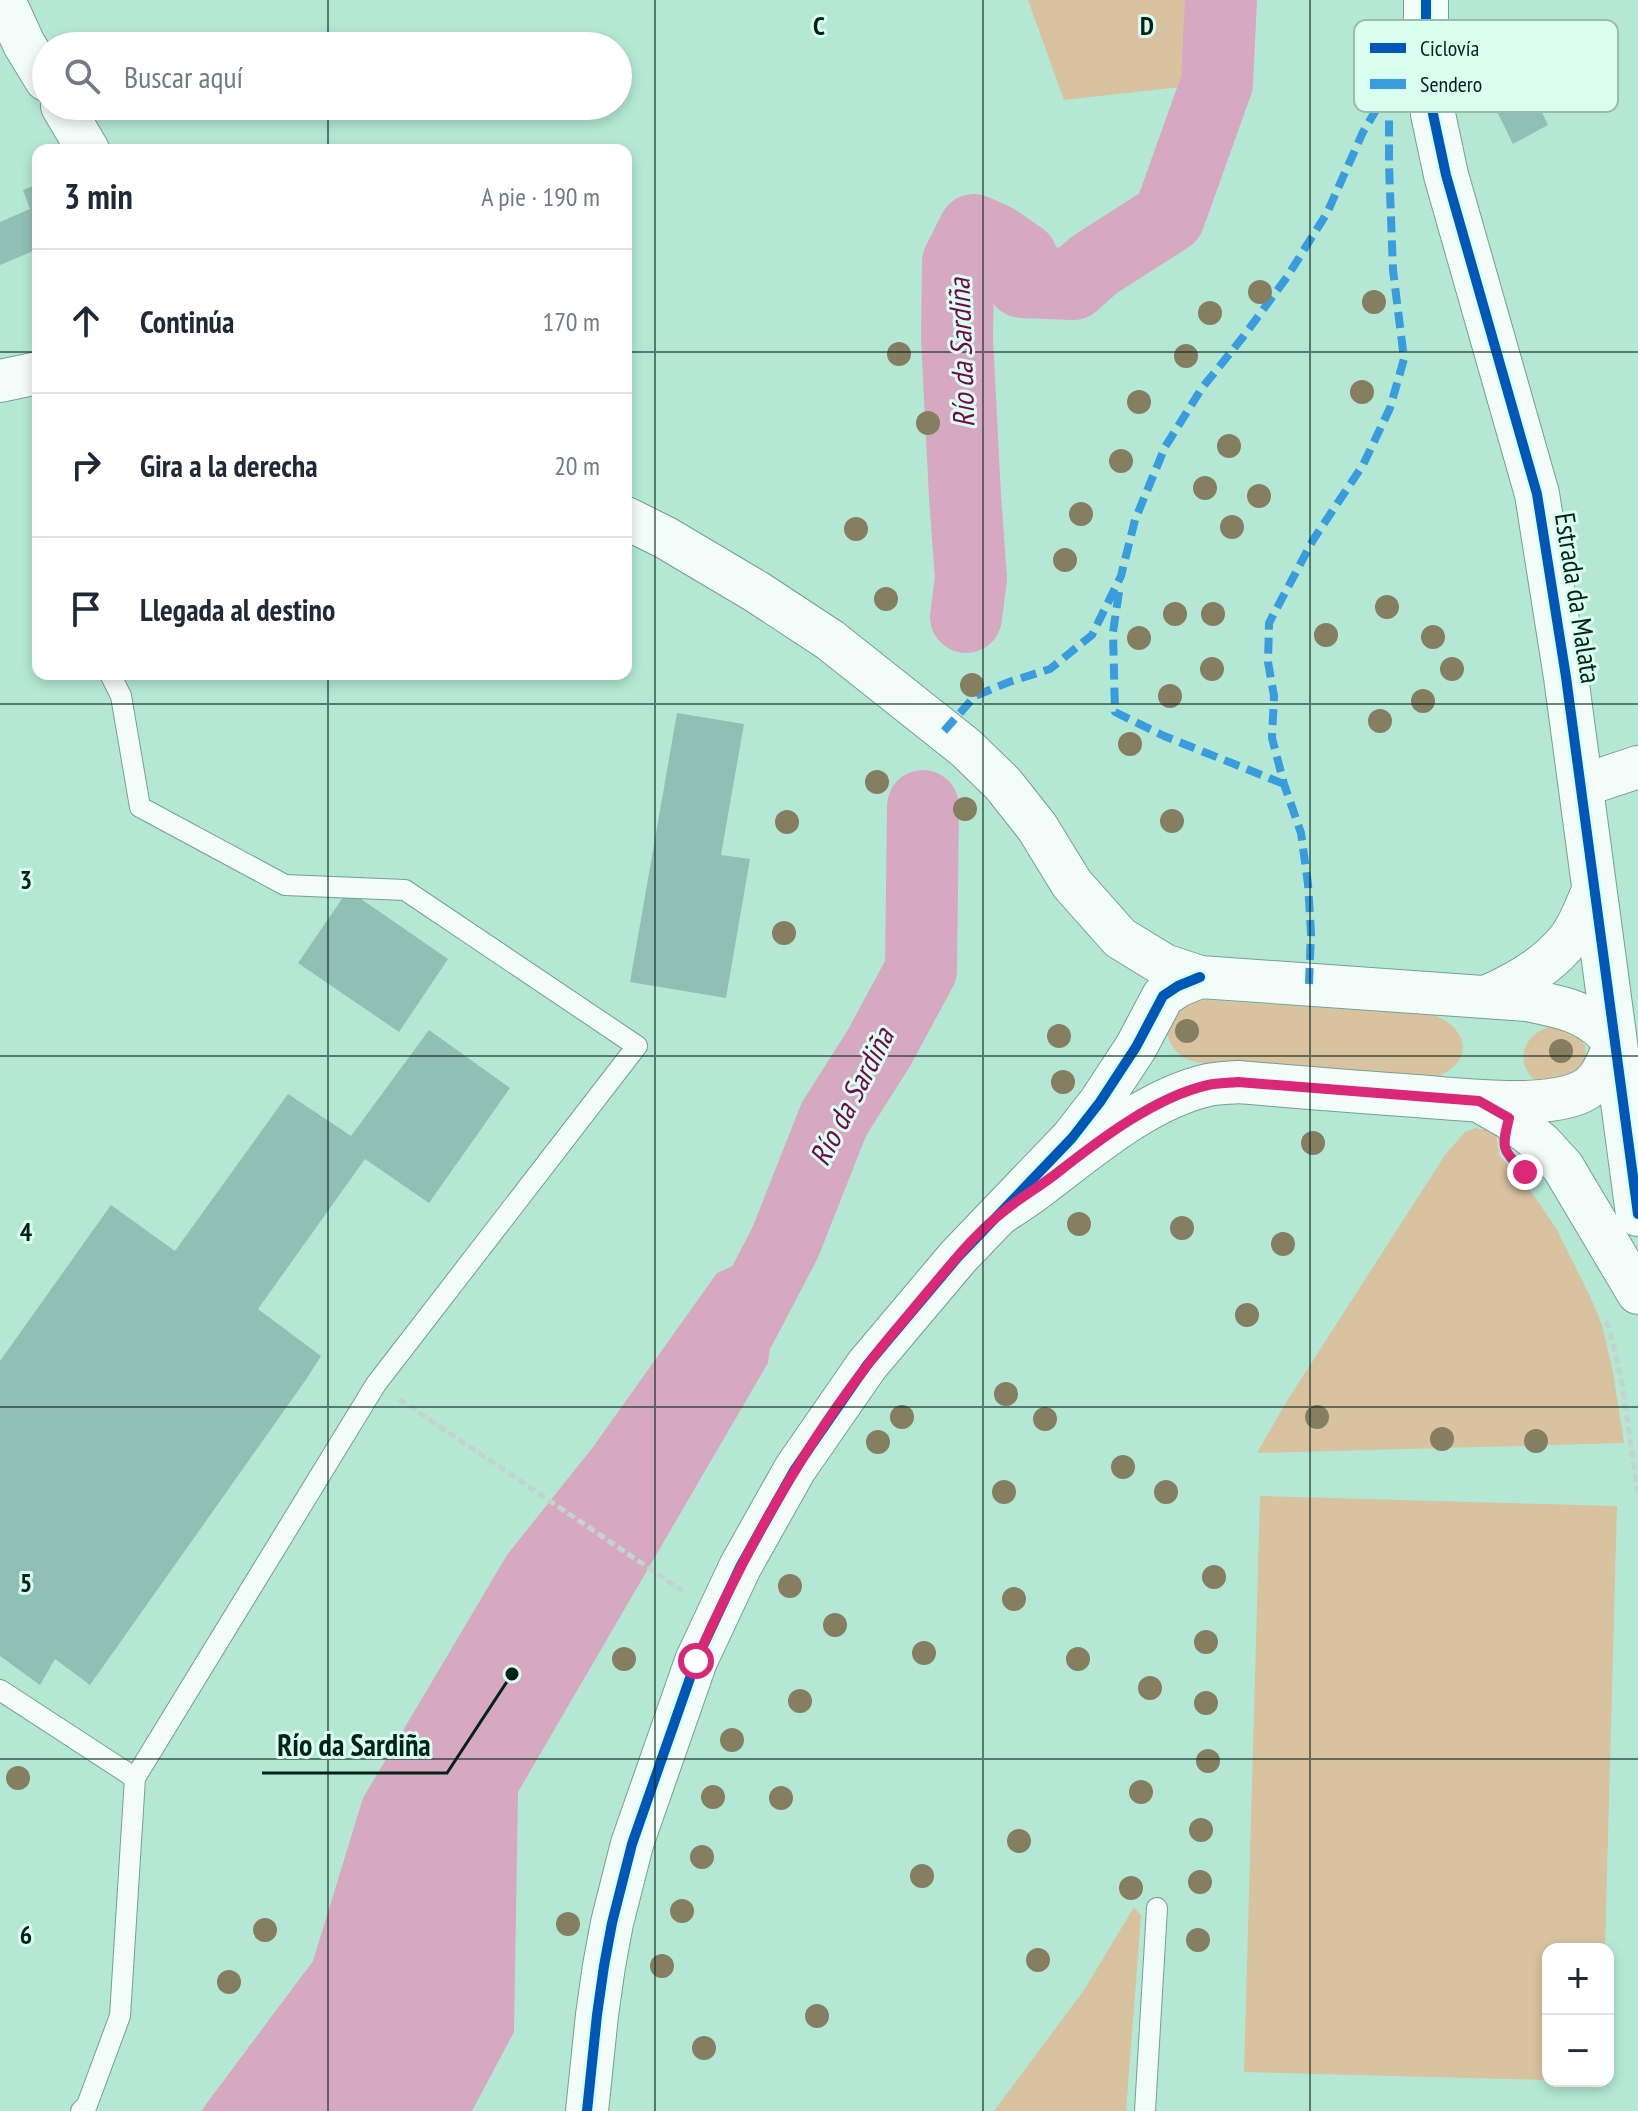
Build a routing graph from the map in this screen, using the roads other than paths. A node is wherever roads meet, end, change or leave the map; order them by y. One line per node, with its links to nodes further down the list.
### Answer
1 (4, 0): 2 (street)
2 (32, 57)
3 (1433, 112): 11 (street, Estrada da Malata)
4 (70, 120): 5 (street)
5 (84, 144)
6 (32, 374): 7 (street)
7 (0, 381)
8 (632, 521): 13 (street)
9 (113, 680): 21 (lane)
10 (1638, 767): 11 (street)
11 (1581, 786): 12 (street, Estrada da Malata)
12 (1594, 889): 14 (street); 15 (street, Estrada da Malata)
13 (1200, 977): 14 (street); 18 (street)
14 (1488, 996): 15 (street)
15 (1615, 1043): 16 (street); 17 (street, Estrada da Malata)
16 (1479, 1101): 18 (street); 19 (street)
17 (1638, 1214)
18 (998, 1215): 24 (street)
19 (1621, 1303)
20 (0, 1690): 21 (lane)
21 (135, 1778): 23 (lane)
22 (1157, 1908): 25 (lane)
23 (81, 2111)
24 (587, 2111)
25 (1145, 2111)

